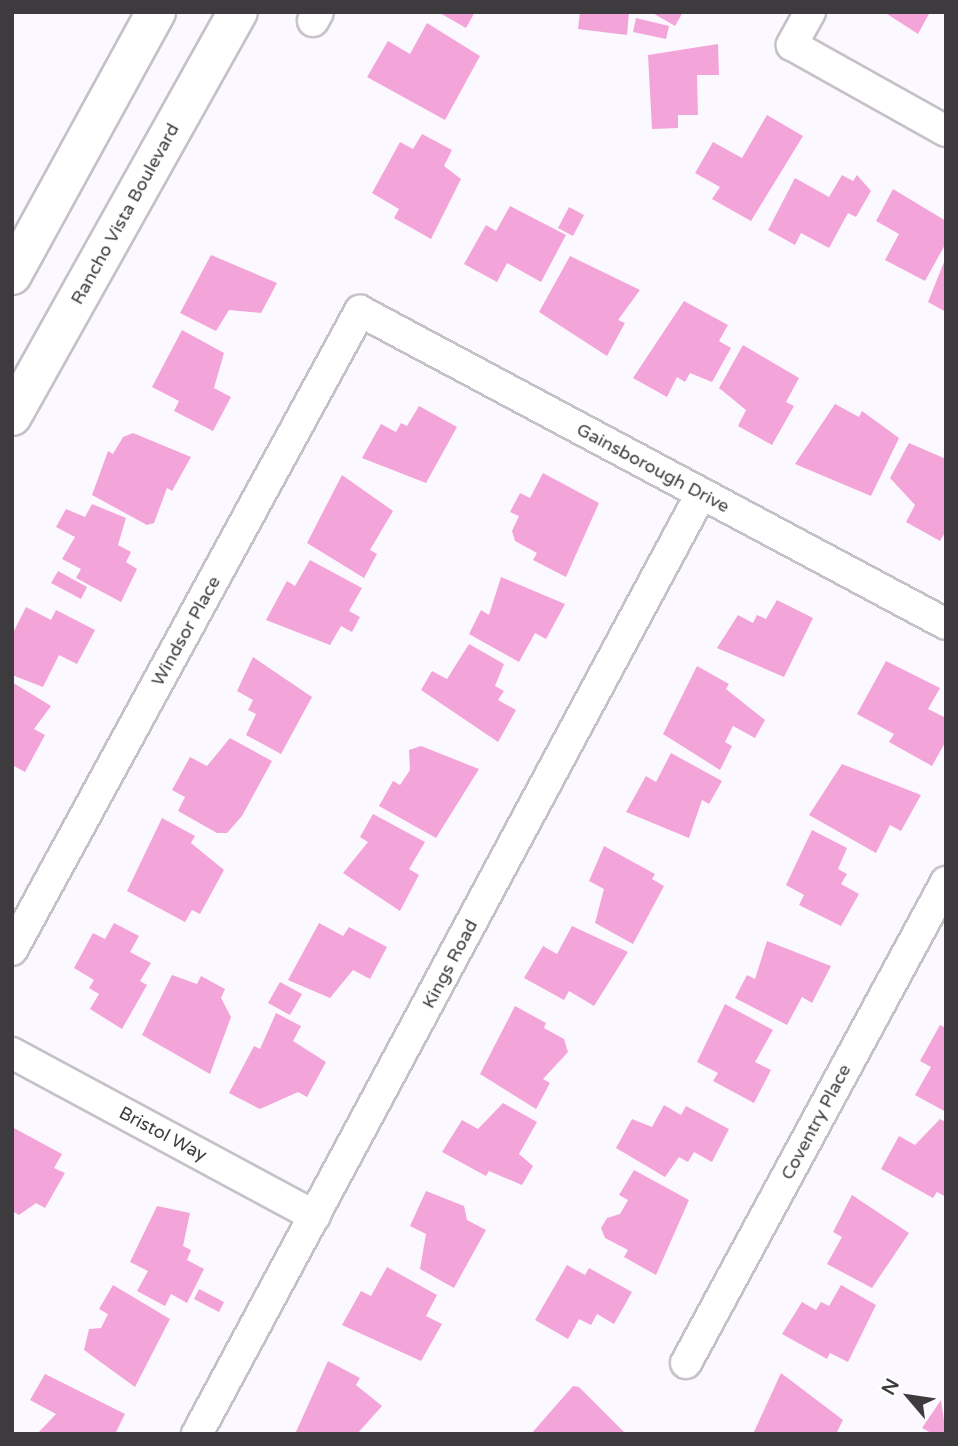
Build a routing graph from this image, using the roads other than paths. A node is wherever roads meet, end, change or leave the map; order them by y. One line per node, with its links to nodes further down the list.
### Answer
1 (156, 12): 5 (main road)
2 (238, 12): 7 (main road, Rancho Vista Boulevard)
3 (810, 12): 4 (street)
4 (946, 131)
5 (12, 275)
6 (359, 311): 8 (street, Gainsborough Drive); 11 (street, Windsor Place)
7 (12, 416)
8 (701, 494): 9 (street, Gainsborough Drive); 13 (street, Kings Road)
9 (946, 624)
10 (946, 882): 14 (street, Coventry Place)
11 (12, 950)
12 (12, 1053): 13 (street, Bristol Way)
13 (315, 1216): 15 (street, Kings Road)
14 (686, 1363)
15 (197, 1434)

